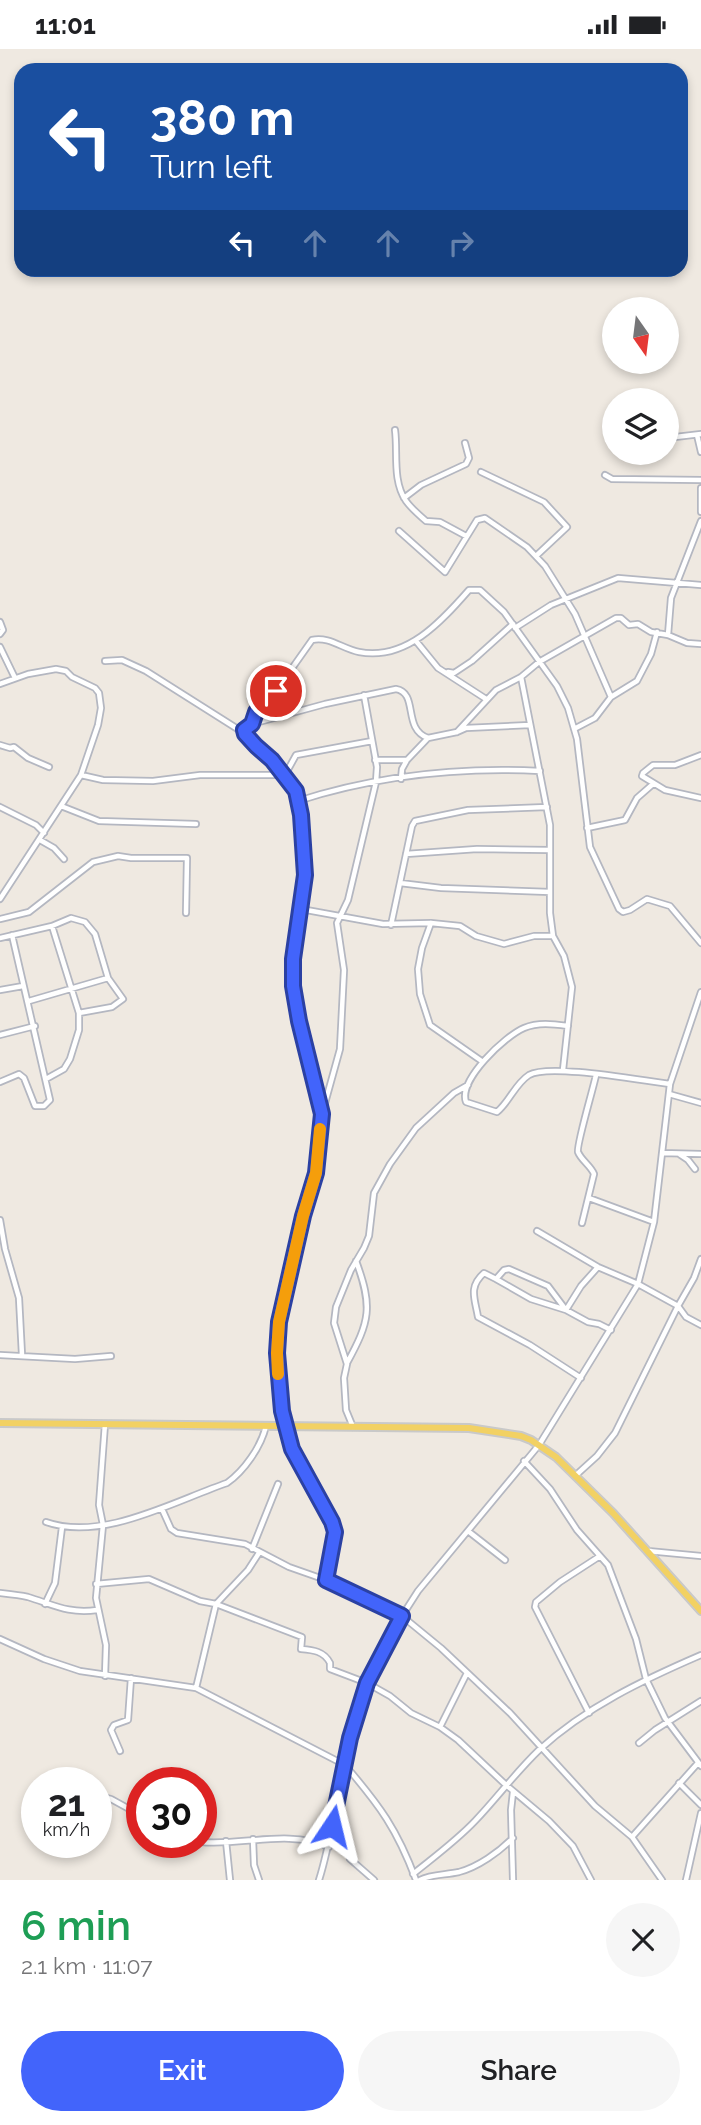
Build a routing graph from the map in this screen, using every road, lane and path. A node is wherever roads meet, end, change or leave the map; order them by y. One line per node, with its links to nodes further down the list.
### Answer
1 (395, 430): 10 (street)
2 (699, 435): 3 (street); 5 (street)
3 (679, 437)
4 (465, 443): 10 (street)
5 (701, 452)
6 (481, 472): 15 (street)
7 (605, 475): 8 (street)
8 (701, 480)
9 (701, 488): 11 (street)
10 (404, 498): 14 (street)
11 (701, 512)
12 (701, 521): 16 (street)
13 (399, 531): 14 (street)
14 (466, 536): 15 (street)
15 (536, 556): 18 (street)
16 (678, 582): 17 (street); 18 (street); 23 (street)
17 (701, 585)
18 (567, 599): 20 (street); 24 (street)
19 (0, 622): 22 (street)
20 (514, 626): 25 (street); 29 (street); 30 (street)
21 (657, 632): 23 (street); 24 (street); 35 (street)
22 (0, 634)
23 (668, 635): 26 (street)
24 (583, 636): 29 (street); 35 (street)
25 (416, 641): 30 (street); 37 (street)
26 (701, 644)
27 (0, 647): 32 (street)
28 (105, 661): 41 (street)
29 (539, 663): 31 (street); 39 (street)
30 (443, 671): 36 (street)
31 (521, 677): 36 (street); 38 (street)
32 (15, 678): 33 (street); 50 (street)
33 (0, 684)
34 (364, 695): 37 (street); 42 (street); 43 (street)
35 (611, 697): 39 (street)
36 (486, 699): 40 (street)
37 (252, 724): 41 (street)
38 (530, 725): 40 (street); 49 (street)
39 (574, 729): 61 (street)
40 (457, 732): 42 (street)
41 (245, 734): 51 (street)
42 (428, 738): 47 (street)
43 (372, 741): 46 (street); 51 (street)
44 (0, 745): 48 (street)
45 (701, 755): 54 (street)
46 (375, 759): 47 (street); 53 (street)
47 (407, 760): 52 (street)
48 (49, 767)
49 (540, 771): 52 (street); 58 (street)
50 (81, 775): 51 (street); 57 (street)
51 (285, 775): 56 (street)
52 (401, 779): 53 (street)
53 (376, 782): 56 (street); 72 (street)
54 (653, 784): 55 (street); 61 (street)
55 (701, 798)
56 (298, 801): 70 (street)
57 (61, 806): 60 (street); 62 (street)
58 (547, 807): 64 (street); 65 (street)
59 (2, 811): 62 (street)
60 (196, 824)
61 (587, 828): 80 (street)
62 (44, 833): 63 (street)
63 (40, 840): 66 (street); 69 (street)
64 (549, 850): 65 (street); 68 (street)
65 (406, 854): 67 (street)
66 (64, 859)
67 (400, 883): 68 (street); 75 (street)
68 (550, 892): 78 (street)
69 (0, 899)
70 (301, 909): 72 (street); 100 (street)
71 (186, 913): 73 (street)
72 (341, 916): 75 (street); 100 (street)
73 (0, 919)
74 (431, 923): 75 (street); 78 (street); 91 (street)
75 (391, 925)
76 (52, 926): 77 (street); 81 (street); 83 (street)
77 (12, 935): 79 (street); 82 (street)
78 (553, 936): 88 (street)
79 (0, 938)
80 (701, 943)
81 (108, 978): 83 (street); 87 (street)
82 (23, 986): 84 (street); 86 (street)
83 (70, 987): 86 (street); 87 (street)
84 (0, 990)
85 (701, 992): 96 (street)
86 (29, 1001): 89 (street)
87 (79, 1013): 94 (street)
88 (568, 1026): 91 (street); 92 (street)
89 (35, 1027): 90 (street); 94 (street)
90 (0, 1035)
91 (483, 1062): 97 (street)
92 (563, 1070): 93 (street); 97 (street)
93 (596, 1075): 96 (street); 105 (street)
94 (46, 1079): 95 (street)
95 (0, 1082)
96 (670, 1084): 98 (street)
97 (468, 1085): 111 (street)
98 (669, 1094): 99 (street); 101 (street)
99 (701, 1103)
100 (322, 1114): 127 (street)
101 (662, 1153): 102 (street); 107 (street)
102 (678, 1154): 103 (street); 104 (street)
103 (701, 1154)
104 (695, 1169)
105 (589, 1198): 107 (street); 108 (street)
106 (0, 1220): 120 (street)
107 (654, 1222): 114 (street)
108 (582, 1223)
109 (537, 1231): 112 (street)
110 (701, 1259): 115 (street)
111 (356, 1261): 122 (street); 122 (street)
112 (598, 1267): 114 (street); 116 (street)
113 (496, 1279): 116 (street); 116 (street); 123 (street)
114 (638, 1284): 115 (street); 118 (street)
115 (678, 1306): 117 (street); 131 (street)
116 (566, 1310): 118 (street)
117 (701, 1325)
118 (611, 1331): 123 (street)
119 (0, 1355): 120 (street)
120 (22, 1355): 121 (street)
121 (111, 1356)
122 (347, 1364): 128 (street)
123 (581, 1378): 129 (street)
124 (0, 1423): 125 (main road)
125 (105, 1424): 126 (main road); 135 (street)
126 (266, 1426): 127 (main road); 133 (street)
127 (287, 1427): 128 (main road); 144 (street)
128 (353, 1427): 129 (main road)
129 (539, 1445): 130 (street); 131 (main road)
130 (524, 1461): 137 (street); 141 (street)
131 (575, 1477): 139 (main road)
132 (278, 1484): 138 (street)
133 (162, 1509): 135 (street); 138 (street)
134 (46, 1522): 136 (street)
135 (103, 1525): 136 (street); 145 (street)
136 (62, 1527): 147 (street)
137 (468, 1531): 143 (street); 151 (street)
138 (253, 1549): 140 (street)
139 (647, 1551): 142 (street); 150 (main road)
140 (259, 1553): 144 (street); 148 (street)
141 (600, 1556): 157 (street); 161 (street)
142 (701, 1556)
143 (505, 1559)
144 (326, 1580): 151 (street)
145 (96, 1584): 148 (street); 149 (street)
146 (0, 1593): 147 (street)
147 (45, 1604): 149 (street)
148 (216, 1604): 158 (street); 159 (street)
149 (97, 1610): 155 (street)
150 (701, 1611)
151 (402, 1616): 154 (street); 158 (street)
152 (0, 1639): 155 (street)
153 (701, 1655): 157 (street)
154 (467, 1673): 163 (street); 165 (street)
155 (105, 1677): 156 (street)
156 (131, 1678): 159 (street); 166 (street)
157 (646, 1679): 161 (street); 162 (street)
158 (367, 1683): 163 (street); 168 (street)
159 (196, 1688): 168 (street)
160 (701, 1700): 162 (street)
161 (589, 1713): 165 (street)
162 (668, 1722): 164 (street); 167 (street)
163 (440, 1727): 170 (street)
164 (639, 1743)
165 (541, 1748): 170 (street); 174 (street)
166 (120, 1751)
167 (699, 1764): 169 (street)
168 (345, 1765): 179 (street); 181 (street)
169 (679, 1783): 172 (street); 174 (street)
170 (506, 1785): 171 (street); 181 (street)
171 (513, 1791): 175 (street); 188 (street)
172 (701, 1805)
173 (701, 1813): 190 (street)
174 (632, 1837): 189 (street)
175 (513, 1838): 186 (street); 187 (street)
176 (253, 1839): 178 (street); 179 (street); 183 (street)
177 (217, 1841): 178 (street)
178 (226, 1841): 182 (street)
179 (329, 1847): 184 (street)
180 (350, 1859): 185 (street)
181 (413, 1874): 186 (street)
182 (230, 1880)
183 (259, 1880)
184 (319, 1880)
185 (374, 1880)
186 (418, 1880)
187 (513, 1880)
188 (591, 1880)
189 (662, 1880)
190 (686, 1880)

